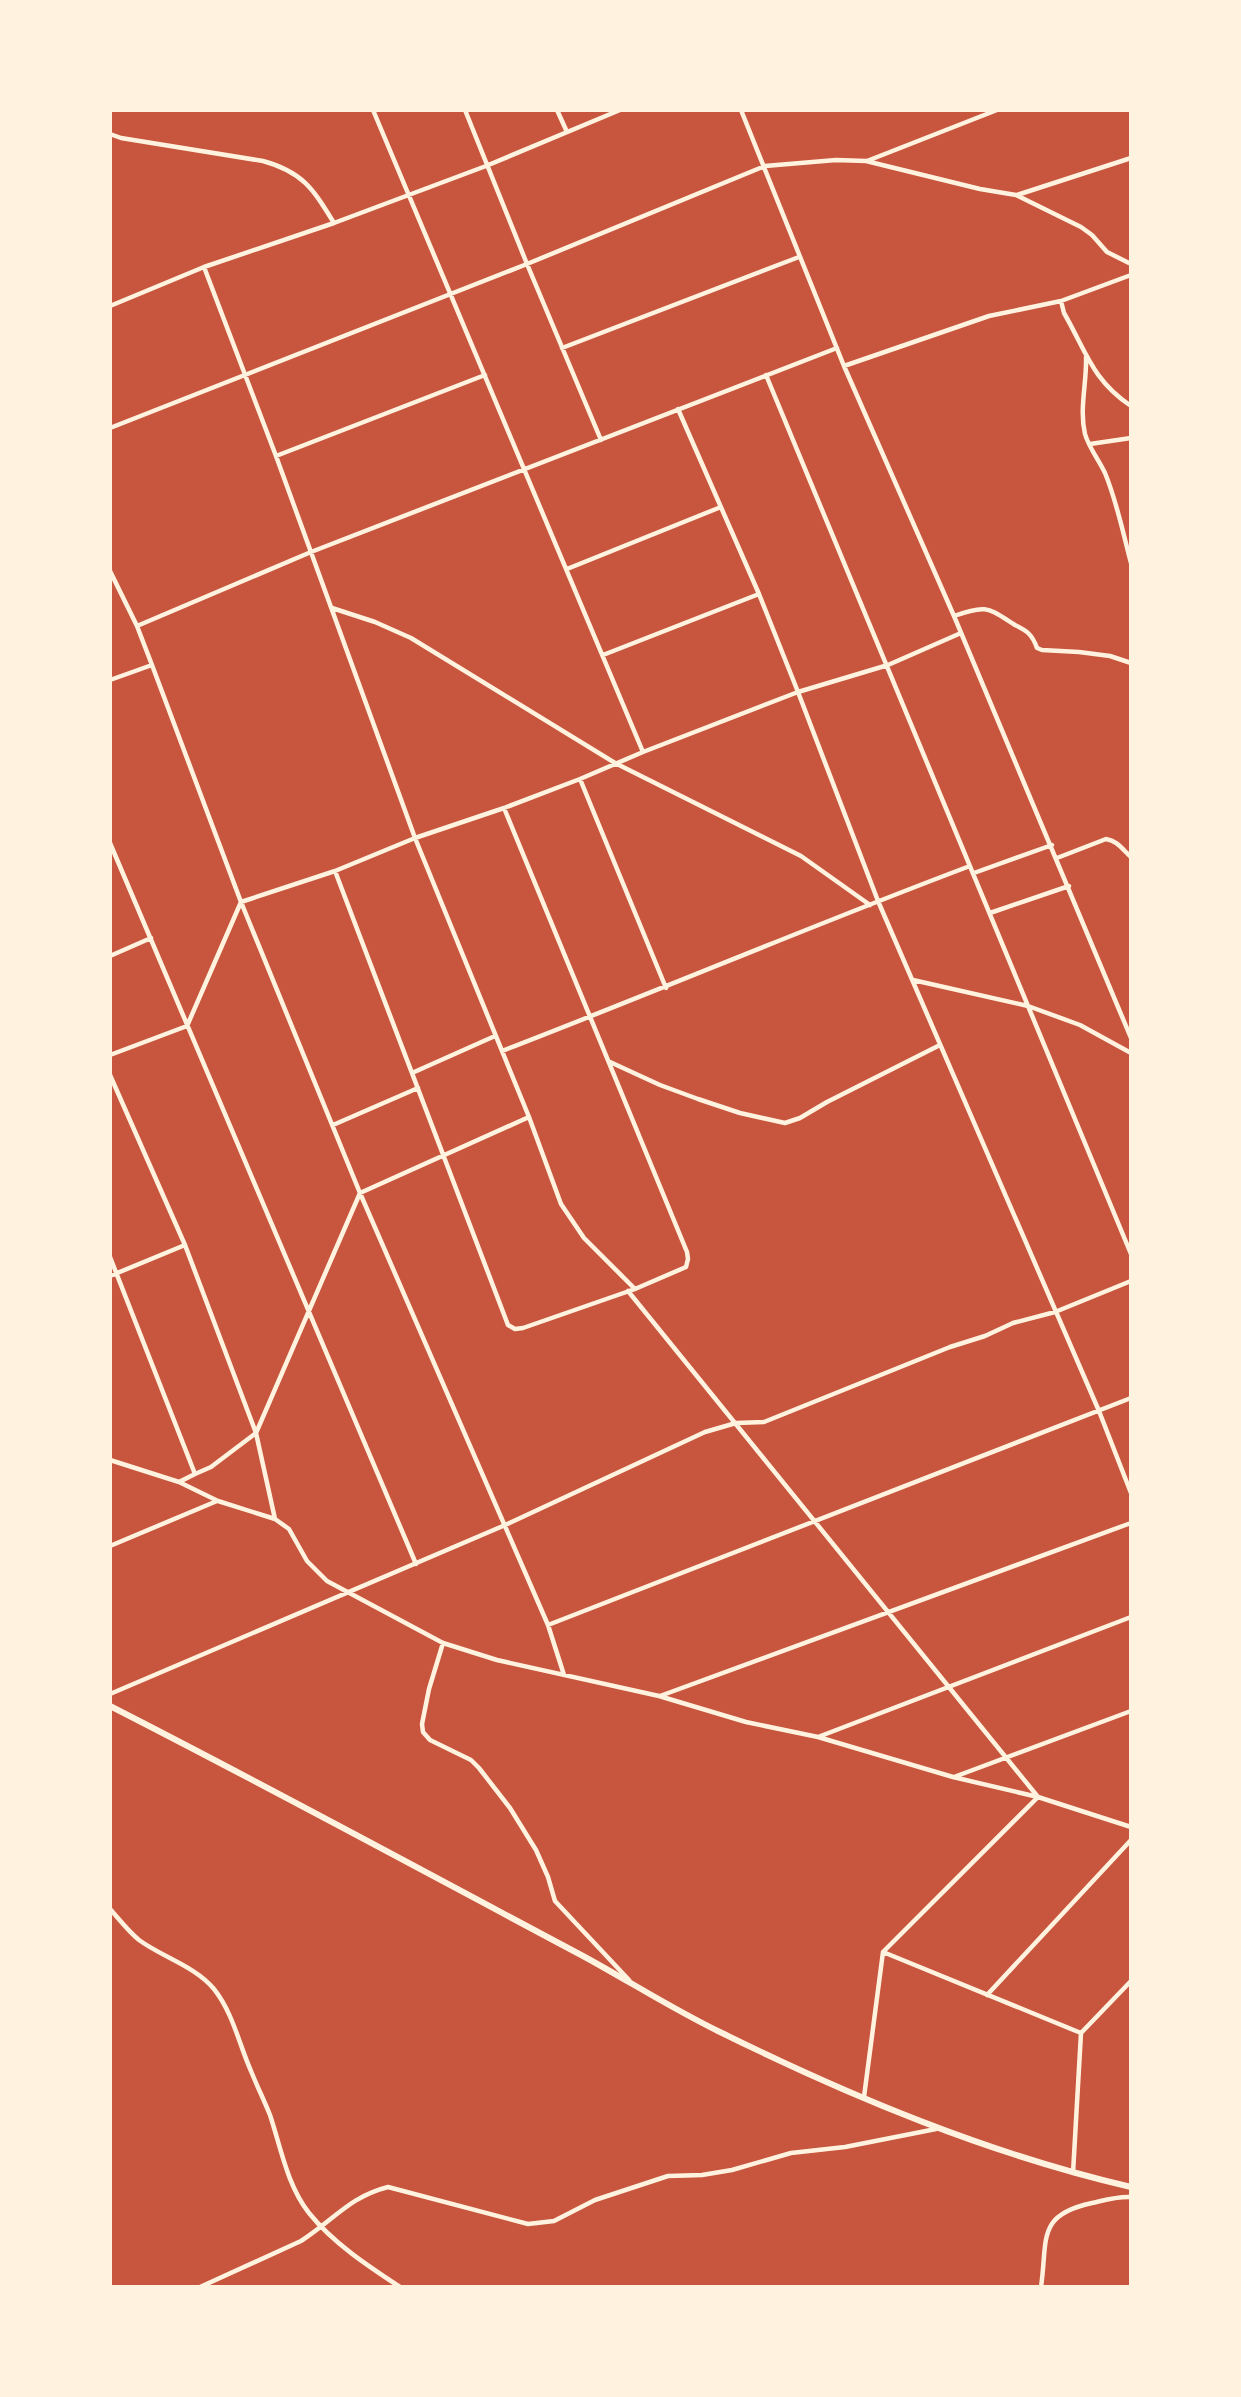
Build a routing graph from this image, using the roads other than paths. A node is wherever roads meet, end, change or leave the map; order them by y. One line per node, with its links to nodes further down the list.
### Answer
1 (373, 110): 13 (street)
2 (465, 110): 11 (street)
3 (557, 110): 7 (street)
4 (620, 110): 7 (street)
5 (741, 110): 12 (street)
6 (997, 110): 10 (street)
7 (567, 132): 11 (street)
8 (110, 134): 15 (street)
9 (1131, 158): 14 (street)
10 (866, 162): 12 (street); 14 (street)
11 (486, 166): 13 (street); 17 (street)
12 (765, 166): 16 (street); 17 (street)
13 (409, 195): 15 (street); 21 (street)
14 (1016, 195): 18 (street)
15 (334, 223): 19 (street)
16 (799, 257): 24 (street); 25 (street)
17 (527, 264): 21 (street); 24 (street)
18 (1131, 264)
19 (204, 267): 23 (street); 30 (street)
20 (1131, 275): 22 (street)
21 (449, 294): 28 (street); 30 (street)
22 (1061, 301): 26 (street); 27 (street)
23 (110, 306)
24 (562, 348): 35 (street)
25 (837, 348): 27 (street); 29 (street)
26 (1086, 357): 31 (street); 36 (street)
27 (844, 366): 46 (street)
28 (485, 375): 37 (street); 38 (street)
29 (766, 375): 32 (street); 52 (street)
30 (244, 376): 33 (street); 37 (street)
31 (1131, 406)
32 (678, 409): 35 (street); 39 (street)
33 (110, 428)
34 (1131, 438): 36 (street)
35 (601, 440): 38 (street)
36 (1090, 444): 41 (street)
37 (276, 456): 40 (street)
38 (525, 470): 40 (street); 42 (street)
39 (721, 507): 42 (street); 44 (street)
40 (311, 552): 45 (street); 47 (street)
41 (1131, 564)
42 (567, 569): 49 (street)
43 (110, 571): 47 (street)
44 (759, 594): 49 (street); 54 (street)
45 (331, 607): 56 (street); 59 (street)
46 (954, 616): 48 (street); 50 (street)
47 (137, 626): 51 (street)
48 (961, 633): 52 (street); 61 (street)
49 (603, 656): 55 (street)
50 (1131, 663)
51 (152, 665): 53 (street); 69 (street)
52 (888, 665): 54 (street); 64 (street)
53 (110, 680)
54 (799, 692): 55 (street); 68 (street)
55 (643, 752): 56 (street)
56 (615, 763): 57 (street); 70 (street)
57 (580, 779): 58 (street); 75 (street)
58 (504, 808): 59 (street); 77 (street)
59 (415, 838): 65 (street); 79 (street)
60 (110, 843): 72 (street)
61 (1052, 845): 63 (street); 66 (street)
62 (1131, 857): 63 (street)
63 (1057, 858): 67 (street)
64 (970, 866): 66 (street); 68 (street)
65 (335, 871): 69 (street); 86 (street)
66 (974, 873): 71 (street)
67 (1069, 886): 71 (street); 80 (street)
68 (878, 901): 70 (street); 74 (street)
69 (241, 902): 78 (street); 90 (street)
70 (870, 905): 75 (street)
71 (990, 913): 76 (street)
72 (151, 938): 73 (street); 78 (street)
73 (110, 956)
74 (912, 980): 76 (street); 81 (street)
75 (666, 988): 77 (street)
76 (1028, 1006): 83 (street); 94 (street)
77 (591, 1017): 82 (street); 85 (street)
78 (187, 1026): 84 (street); 101 (street)
79 (495, 1036): 82 (street); 86 (street)
80 (1131, 1038)
81 (940, 1045): 85 (street); 102 (street)
82 (502, 1051): 89 (street)
83 (1131, 1053)
84 (110, 1055)
85 (609, 1061): 99 (street)
86 (412, 1073): 88 (street)
87 (110, 1074): 93 (street)
88 (418, 1088): 90 (street); 91 (street)
89 (529, 1117): 91 (street); 99 (street)
90 (333, 1125): 92 (street)
91 (443, 1156): 92 (street); 100 (street)
92 (360, 1193): 101 (street); 115 (street)
93 (185, 1245): 96 (street); 106 (street)
94 (1131, 1254)
95 (110, 1257): 96 (street)
96 (117, 1273): 97 (street); 108 (street)
97 (110, 1276)
98 (1131, 1280): 102 (street)
99 (635, 1289): 100 (street)
100 (628, 1291): 105 (street)
101 (309, 1312): 106 (street); 117 (street)
102 (1055, 1312): 104 (street); 105 (street)
103 (1131, 1398): 104 (street)
104 (1099, 1411): 110 (street); 113 (street)
105 (736, 1423): 113 (street); 115 (street)
106 (256, 1433): 108 (street); 112 (street)
107 (110, 1460): 109 (street)
108 (195, 1474): 109 (street)
109 (179, 1482): 111 (street)
110 (1131, 1493)
111 (218, 1501): 112 (street); 116 (street)
112 (275, 1519): 118 (street)
113 (815, 1521): 119 (street); 121 (street)
114 (1131, 1523): 119 (street)
115 (503, 1526): 117 (street); 121 (street)
116 (110, 1546)
117 (416, 1564): 118 (street)
118 (346, 1593): 122 (street); 125 (street)
119 (888, 1612): 124 (street); 126 (street)
120 (1131, 1616): 124 (street)
121 (548, 1625): 123 (street)
122 (443, 1643): 123 (street); 138 (street)
123 (564, 1675): 126 (street)
124 (949, 1687): 129 (street); 130 (street)
125 (110, 1694)
126 (659, 1696): 129 (street)
127 (110, 1706): 138 (main road)
128 (1131, 1711): 130 (street)
129 (818, 1737): 131 (street)
130 (1006, 1757): 131 (street); 132 (street)
131 (953, 1777): 132 (street)
132 (1038, 1797): 133 (street); 136 (street)
133 (1131, 1827)
134 (1131, 1840): 139 (street)
135 (110, 1909): 146 (street)
136 (883, 1952): 139 (street); 141 (street)
137 (1131, 1980): 140 (street)
138 (630, 1981): 141 (main road)
139 (987, 1995): 140 (street)
140 (1081, 2034): 143 (street)
141 (864, 2097): 142 (main road)
142 (1049, 2165): 143 (main road); 146 (street)
143 (1073, 2173): 144 (main road)
144 (1131, 2187)
145 (1131, 2197): 149 (street)
146 (322, 2226): 147 (street); 148 (street)
147 (200, 2287)
148 (400, 2287)
149 (1041, 2287)

